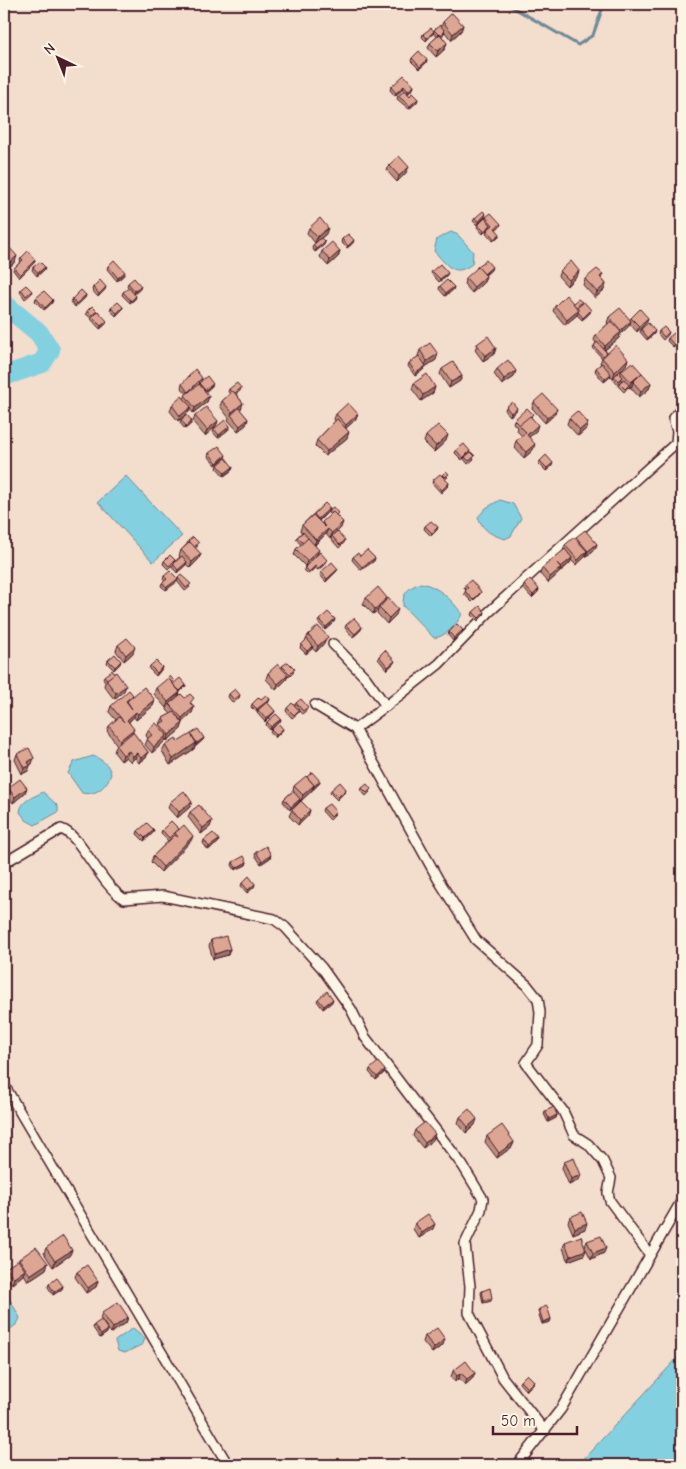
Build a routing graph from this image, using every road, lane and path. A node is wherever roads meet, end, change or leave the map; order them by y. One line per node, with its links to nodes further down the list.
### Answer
1 (682, 409): 4 (street)
2 (333, 644): 4 (street)
3 (315, 705): 5 (street)
4 (386, 706): 5 (street)
5 (355, 729): 9 (street)
6 (4, 863): 10 (street)
7 (4, 1085): 11 (street)
8 (682, 1200): 9 (street)
9 (650, 1255): 10 (street)
10 (545, 1431): 12 (street)
11 (228, 1465)
12 (517, 1465)

